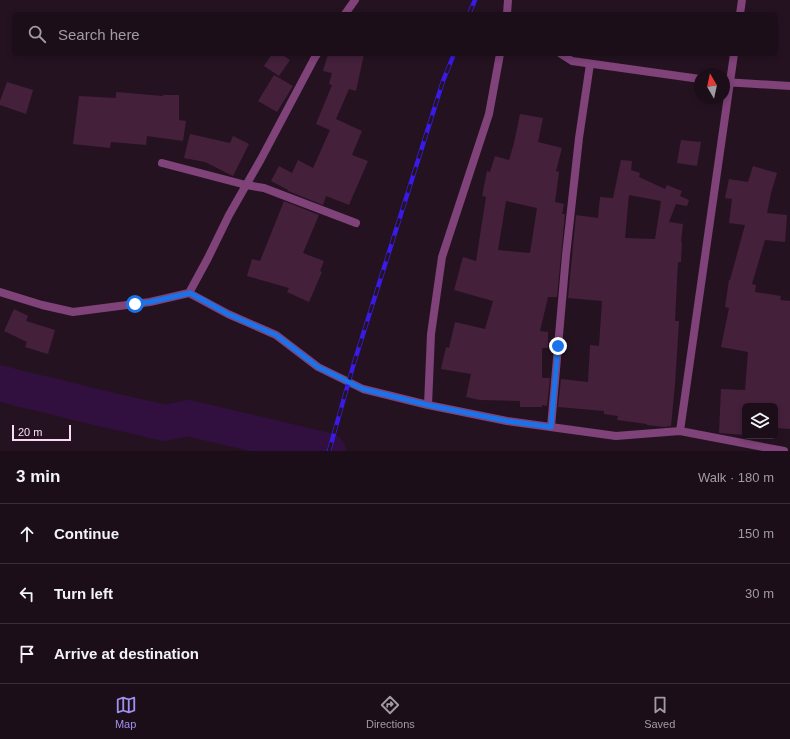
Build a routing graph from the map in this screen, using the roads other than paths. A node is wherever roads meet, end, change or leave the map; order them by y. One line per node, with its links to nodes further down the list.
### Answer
1 (355, 0): 4 (street)
2 (508, 0): 5 (street)
3 (742, 0): 6 (street)
4 (346, 12)
5 (507, 12)
6 (740, 12)
7 (316, 56): 18 (street)
8 (500, 56): 22 (street)
9 (564, 56): 11 (street)
10 (734, 56): 12 (street)
11 (590, 64): 13 (street); 23 (street)
12 (730, 70)
13 (694, 78)
14 (730, 82): 15 (street)
15 (790, 86)
16 (724, 104): 24 (street)
17 (162, 163): 18 (street)
18 (246, 185): 19 (street); 21 (street)
19 (356, 223)
20 (0, 292): 21 (street)
21 (190, 293): 22 (street)
22 (428, 405): 23 (street)
23 (551, 427): 24 (street)
24 (680, 431): 25 (street)
25 (784, 451)

